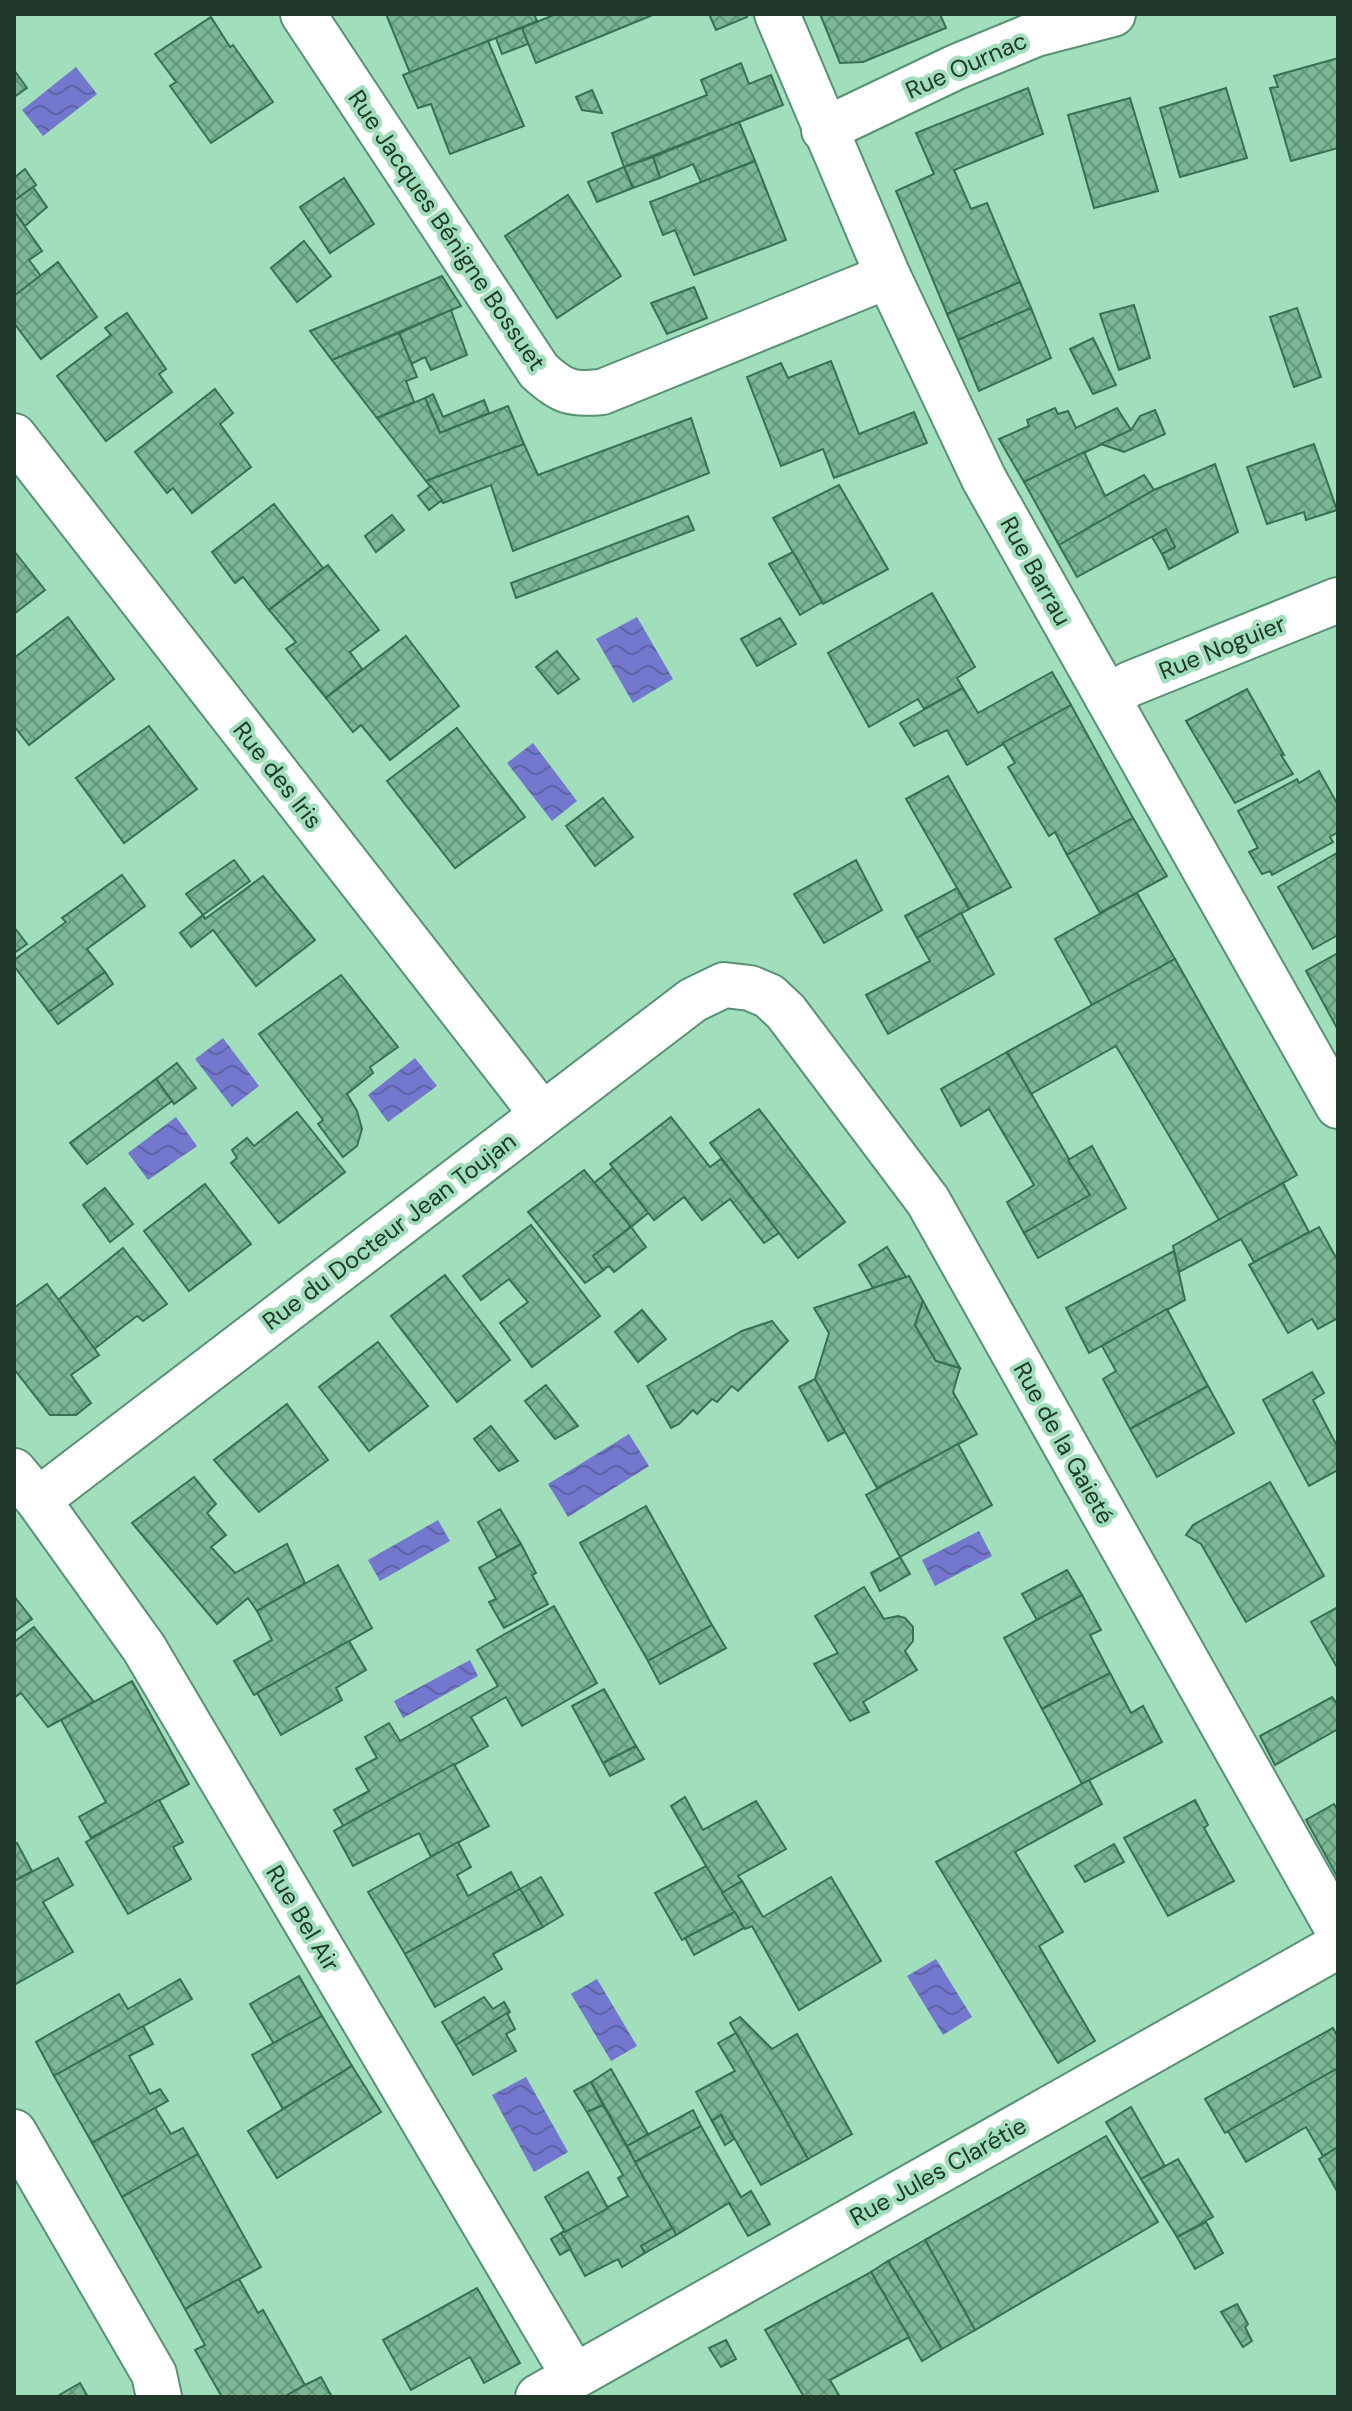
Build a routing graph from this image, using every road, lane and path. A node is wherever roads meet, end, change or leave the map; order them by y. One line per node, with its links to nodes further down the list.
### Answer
1 (303, 14): 5 (street, Rue Jacques Bénigne Bossuet)
2 (777, 14): 4 (street, Rue Barrau)
3 (1113, 14): 4 (street, Rue Ournac)
4 (824, 130): 5 (street, Rue Barrau)
5 (888, 276): 8 (street, Rue Barrau)
6 (14, 436): 11 (street, Rue des Iris)
7 (1338, 600): 8 (street, Rue Noguier)
8 (1107, 697): 10 (street, Rue Barrau)
9 (750, 988): 11 (street, Rue du Docteur Jean Toujan); 13 (street, Rue de la Gaieté)
10 (1338, 1106)
11 (542, 1114): 12 (street, Rue du Docteur Jean Toujan)
12 (26, 1486): 16 (street, Rue Bel Air)
13 (1338, 1930)
14 (1338, 1946): 16 (street, Rue Jules Clarétie)
15 (14, 2132): 17 (street)
16 (556, 2387)
17 (159, 2397)

